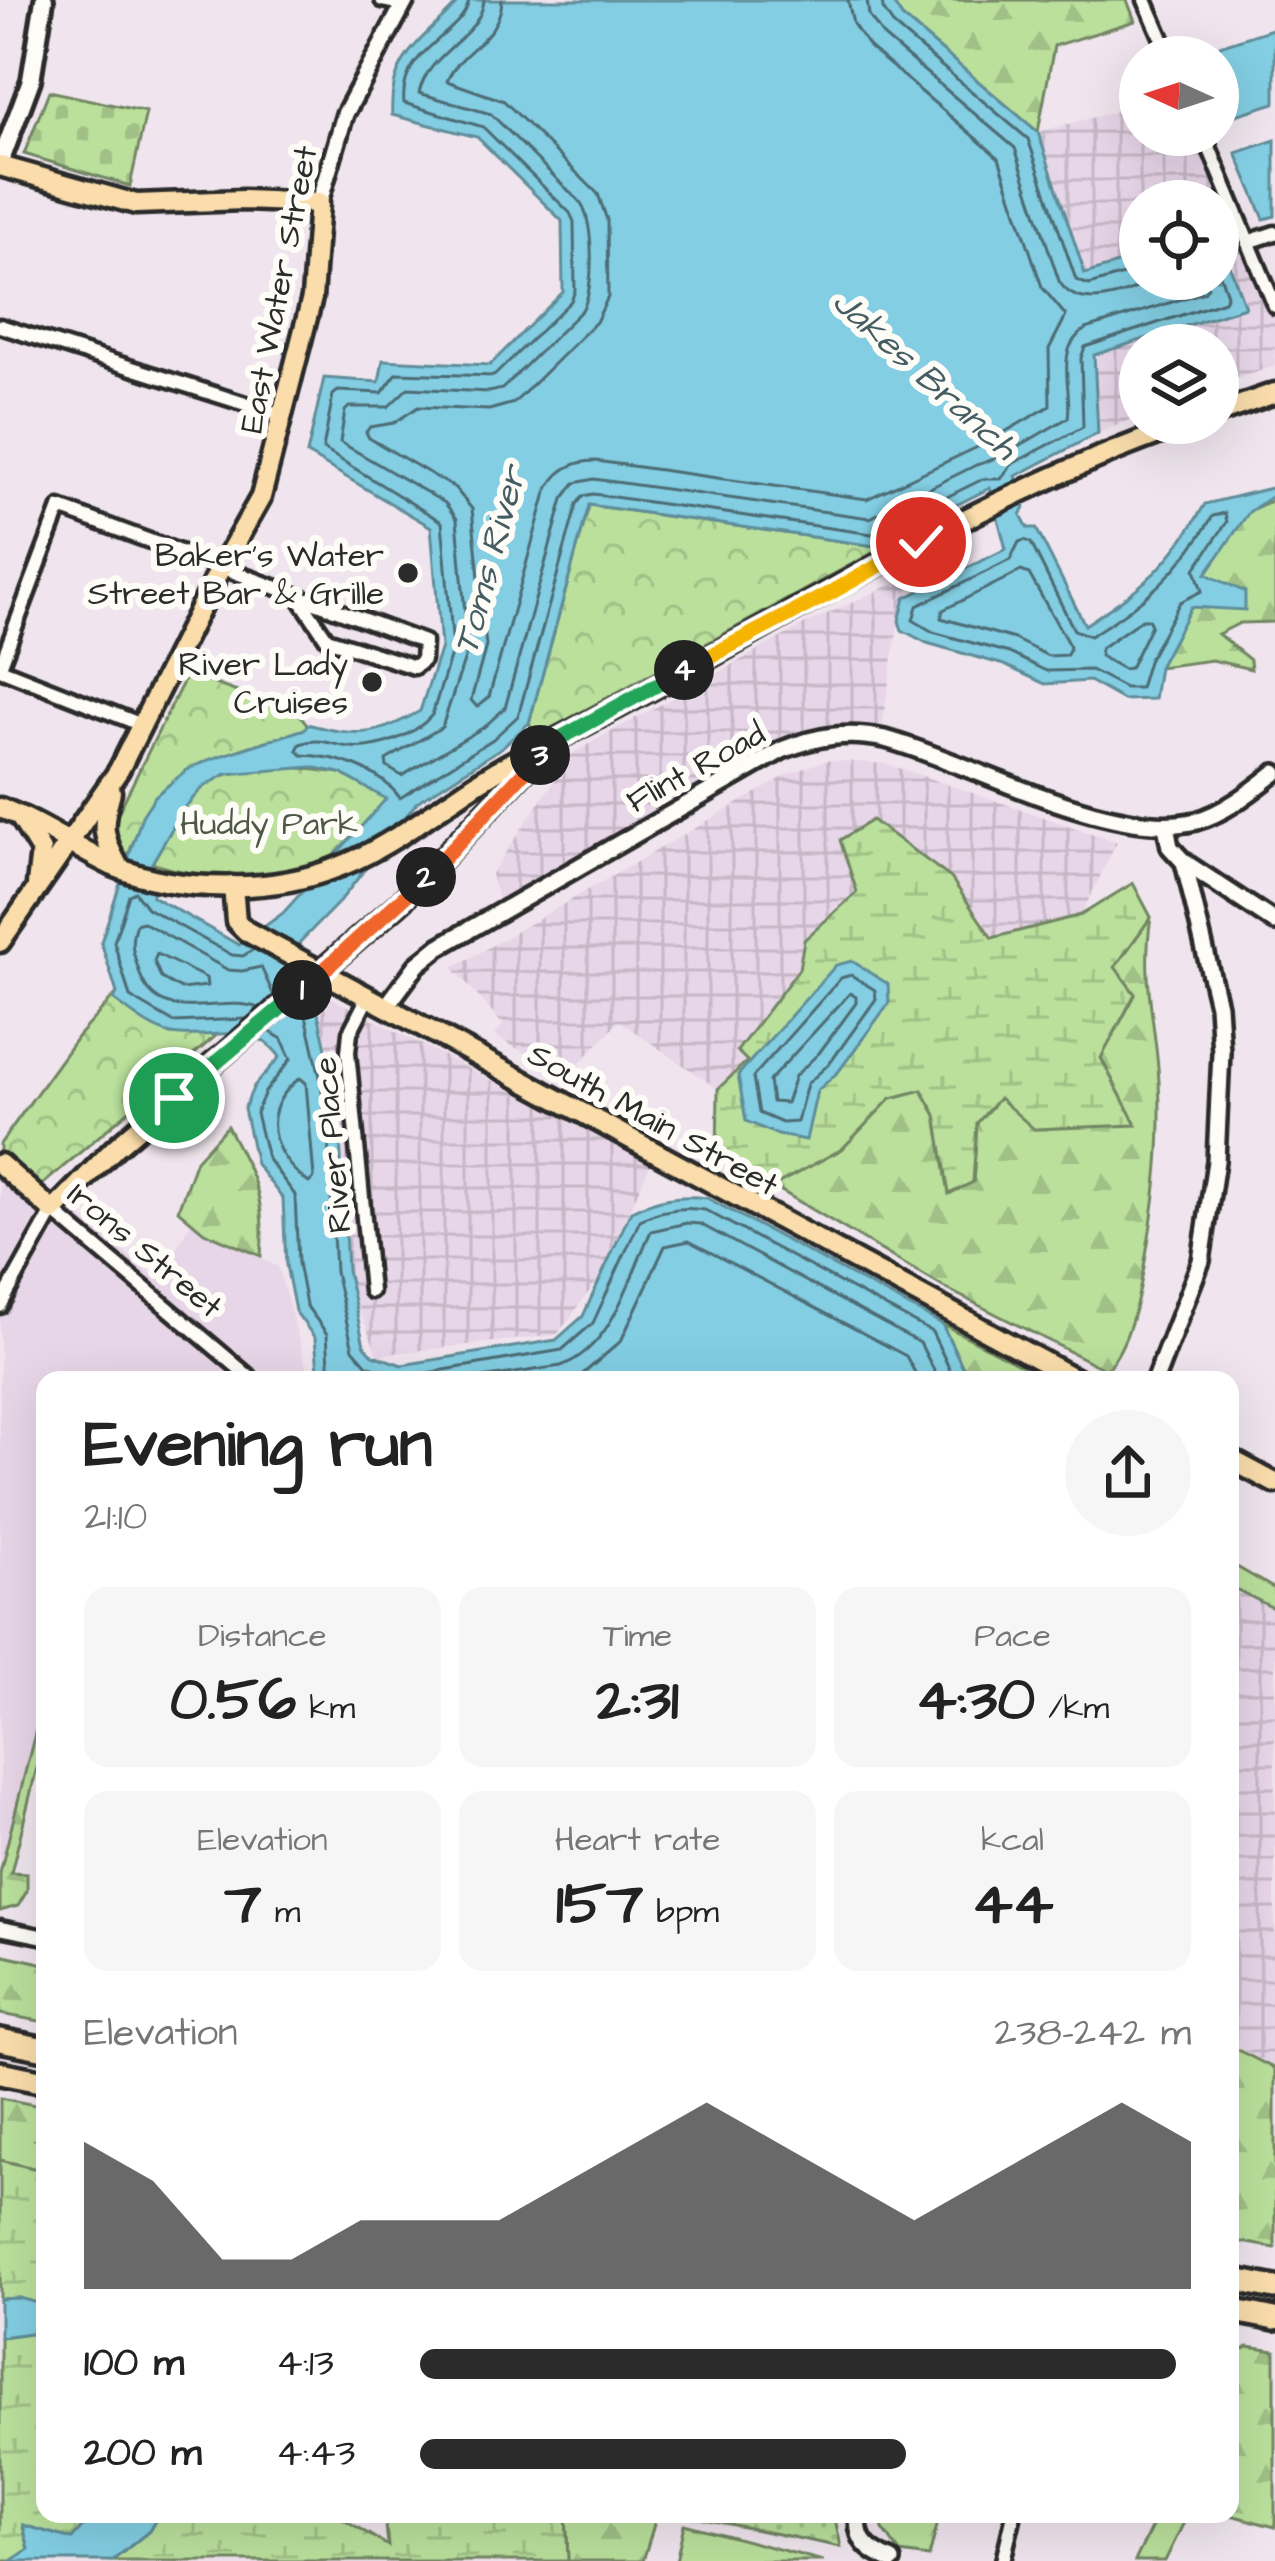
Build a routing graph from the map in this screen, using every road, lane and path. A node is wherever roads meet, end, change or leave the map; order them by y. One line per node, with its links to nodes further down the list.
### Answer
1 (44, 0): 7 (main road)
2 (382, 0): 4 (street)
3 (1145, 0): 5 (street)
4 (405, 2): 8 (street, East Water Street)
5 (1161, 36)
6 (1213, 156): 10 (street)
7 (0, 164): 8 (main road)
8 (319, 203): 15 (main road, East Water Street)
9 (1275, 233): 10 (street)
10 (1248, 242): 11 (street)
11 (1275, 306)
12 (0, 326): 15 (street)
13 (1275, 393): 14 (main road)
14 (1239, 406)
15 (283, 416): 17 (main road, East Water Street)
16 (1138, 444): 21 (main road)
17 (222, 567): 18 (street); 19 (street); 20 (main road, East Water Street)
18 (298, 596): 18 (street)
19 (0, 668): 20 (street)
20 (142, 725): 22 (main road, East Water Street)
21 (548, 745): 29 (main road); 33 (main road)
22 (119, 770): 26 (main road, East Water Street); 28 (main road)
23 (1275, 773): 25 (street, Flint Road)
24 (9, 811): 26 (main road); 30 (main road)
25 (1166, 826): 27 (street); 35 (street, Flint Road)
26 (70, 842): 28 (main road); 30 (main road, East Water Street)
27 (1184, 862): 31 (street); 42 (street)
28 (120, 868): 29 (main road)
29 (233, 886): 33 (main road, South Main Street)
30 (30, 900): 32 (main road, East Water Street)
31 (1275, 922)
32 (0, 942)
33 (316, 978): 34 (main road, South Main Street); 37 (main road)
34 (368, 998): 35 (main road, South Main Street); 38 (street, River Place)
35 (386, 1007): 41 (main road, South Main Street)
36 (0, 1164): 37 (main road, Irons Street)
37 (53, 1211): 39 (street); 40 (street, Irons Street)
38 (371, 1292)
39 (0, 1306)
40 (242, 1371)
41 (1060, 1371)
42 (1158, 1371)
43 (1239, 1464): 44 (main road)
44 (1275, 1483)
45 (0, 1928): 46 (street)
46 (36, 1935)
47 (0, 2040): 48 (highway)
48 (36, 2047)
49 (0, 2073): 50 (highway)
50 (36, 2080)
51 (1239, 2269): 52 (highway)
52 (1275, 2276)
53 (1239, 2281): 54 (highway)
54 (1275, 2288)
55 (1239, 2312): 56 (highway)
56 (1275, 2318)
57 (859, 2523): 59 (street)
58 (1012, 2523): 60 (street)
59 (892, 2561)
60 (1003, 2561)

